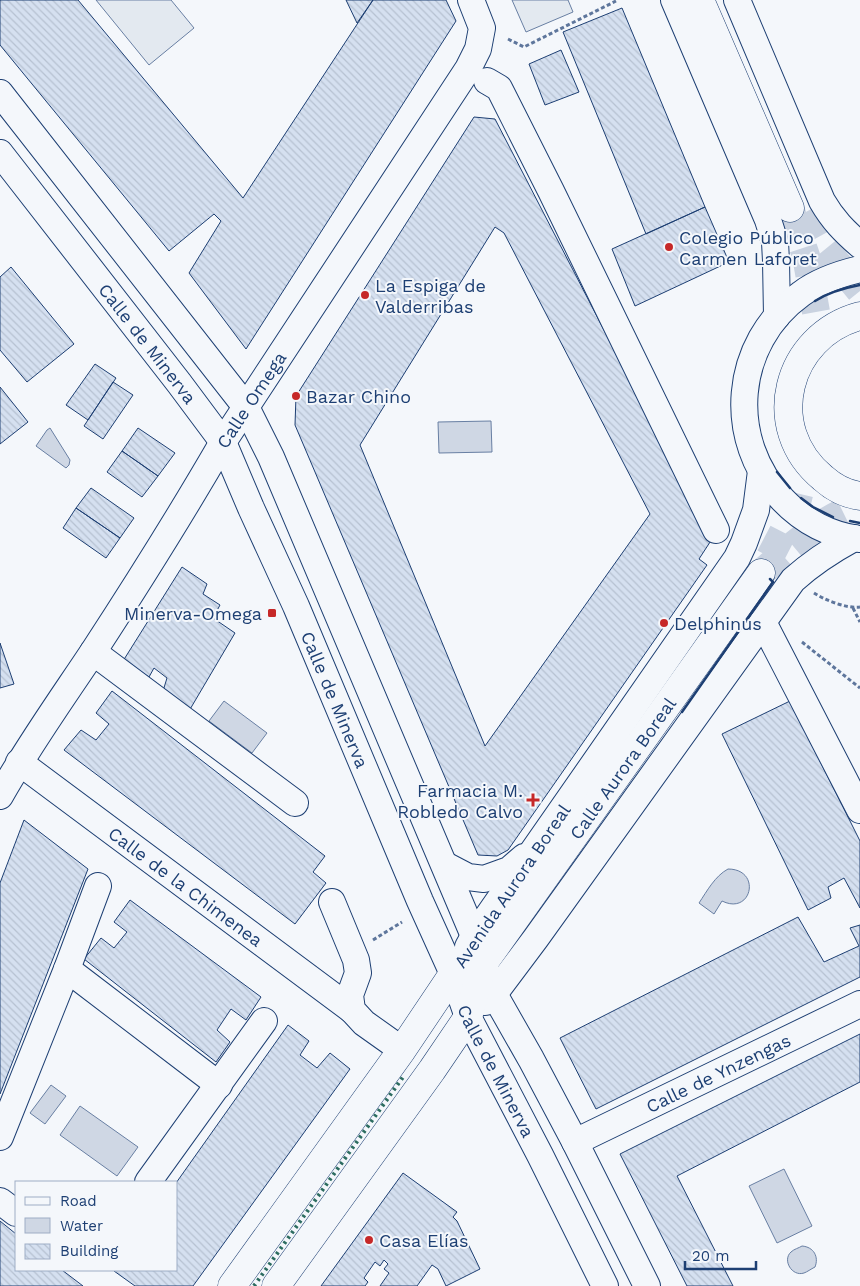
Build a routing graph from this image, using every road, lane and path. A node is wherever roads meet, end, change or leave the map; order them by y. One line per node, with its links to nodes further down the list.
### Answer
1 (471, 0): 17 (street, Calle Omega)
2 (674, 0): 14 (street)
3 (700, 0): 4 (main road)
4 (713, 0)
5 (737, 0): 11 (street)
6 (616, 1): 7 (path)
7 (508, 39)
8 (487, 80): 23 (street)
9 (0, 92): 17 (street, Calle de Minerva)
10 (0, 153): 18 (street, Calle de Minerva)
11 (860, 245)
12 (860, 269): 14 (street)
13 (816, 312): 16 (main road)
14 (777, 316): 20 (street)
15 (860, 316): 16 (main road)
16 (815, 341): 19 (main road)
17 (246, 407): 18 (street, Calle Omega); 39 (street, Calle de Minerva)
18 (223, 442): 32 (street, Calle Omega); 47 (street, Calle de Minerva)
19 (801, 454): 21 (main road); 22 (main road)
20 (761, 471): 24 (street); 38 (street, Avenida Aurora Boreal)
21 (801, 486)
22 (854, 503)
23 (716, 530)
24 (857, 538): 29 (street)
25 (761, 573): 45 (main road, Calle Aurora Boreal)
26 (810, 590): 28 (path)
27 (860, 607): 28 (path)
28 (853, 608): 30 (path)
29 (762, 622): 37 (street); 48 (street)
30 (860, 622)
31 (798, 639): 33 (path)
32 (93, 652): 34 (street, Calle Omega); 36 (street)
33 (860, 688)
34 (10, 762): 35 (street, Calle Omega); 50 (street, Calle de la Chimenea)
35 (0, 796)
36 (295, 804)
37 (860, 810)
38 (541, 841): 39 (street); 43 (street, Avenida Aurora Boreal)
39 (445, 865): 43 (street, Calle de Minerva)
40 (98, 886): 46 (street)
41 (332, 902): 50 (street)
42 (408, 919): 44 (path)
43 (474, 936): 45 (street, Calle de Minerva); 47 (street, Avenida Aurora Boreal)
44 (373, 941)
45 (484, 964): 47 (main road); 48 (street, Calle de Minerva); 51 (main road, Calle Aurora Boreal)
46 (67, 970): 54 (street); 55 (street)
47 (453, 974): 51 (street, Calle de Minerva); 53 (main road, Avenida Aurora Boreal)
48 (494, 994): 51 (street); 56 (street, Calle de Minerva)
49 (860, 1004): 56 (street, Calle de Ynzengas)
50 (352, 1010): 53 (street, Calle de la Chimenea)
51 (468, 1016): 61 (main road); 62 (street, Calle de Minerva)
52 (264, 1020): 54 (street)
53 (402, 1050): 60 (main road, Avenida Aurora Boreal)
54 (219, 1085): 57 (street)
55 (0, 1137)
56 (575, 1142): 63 (street, Calle de Minerva)
57 (149, 1181)
58 (0, 1201): 59 (street)
59 (15, 1212)
60 (232, 1286)
61 (276, 1286)
62 (605, 1286)
63 (647, 1286)

